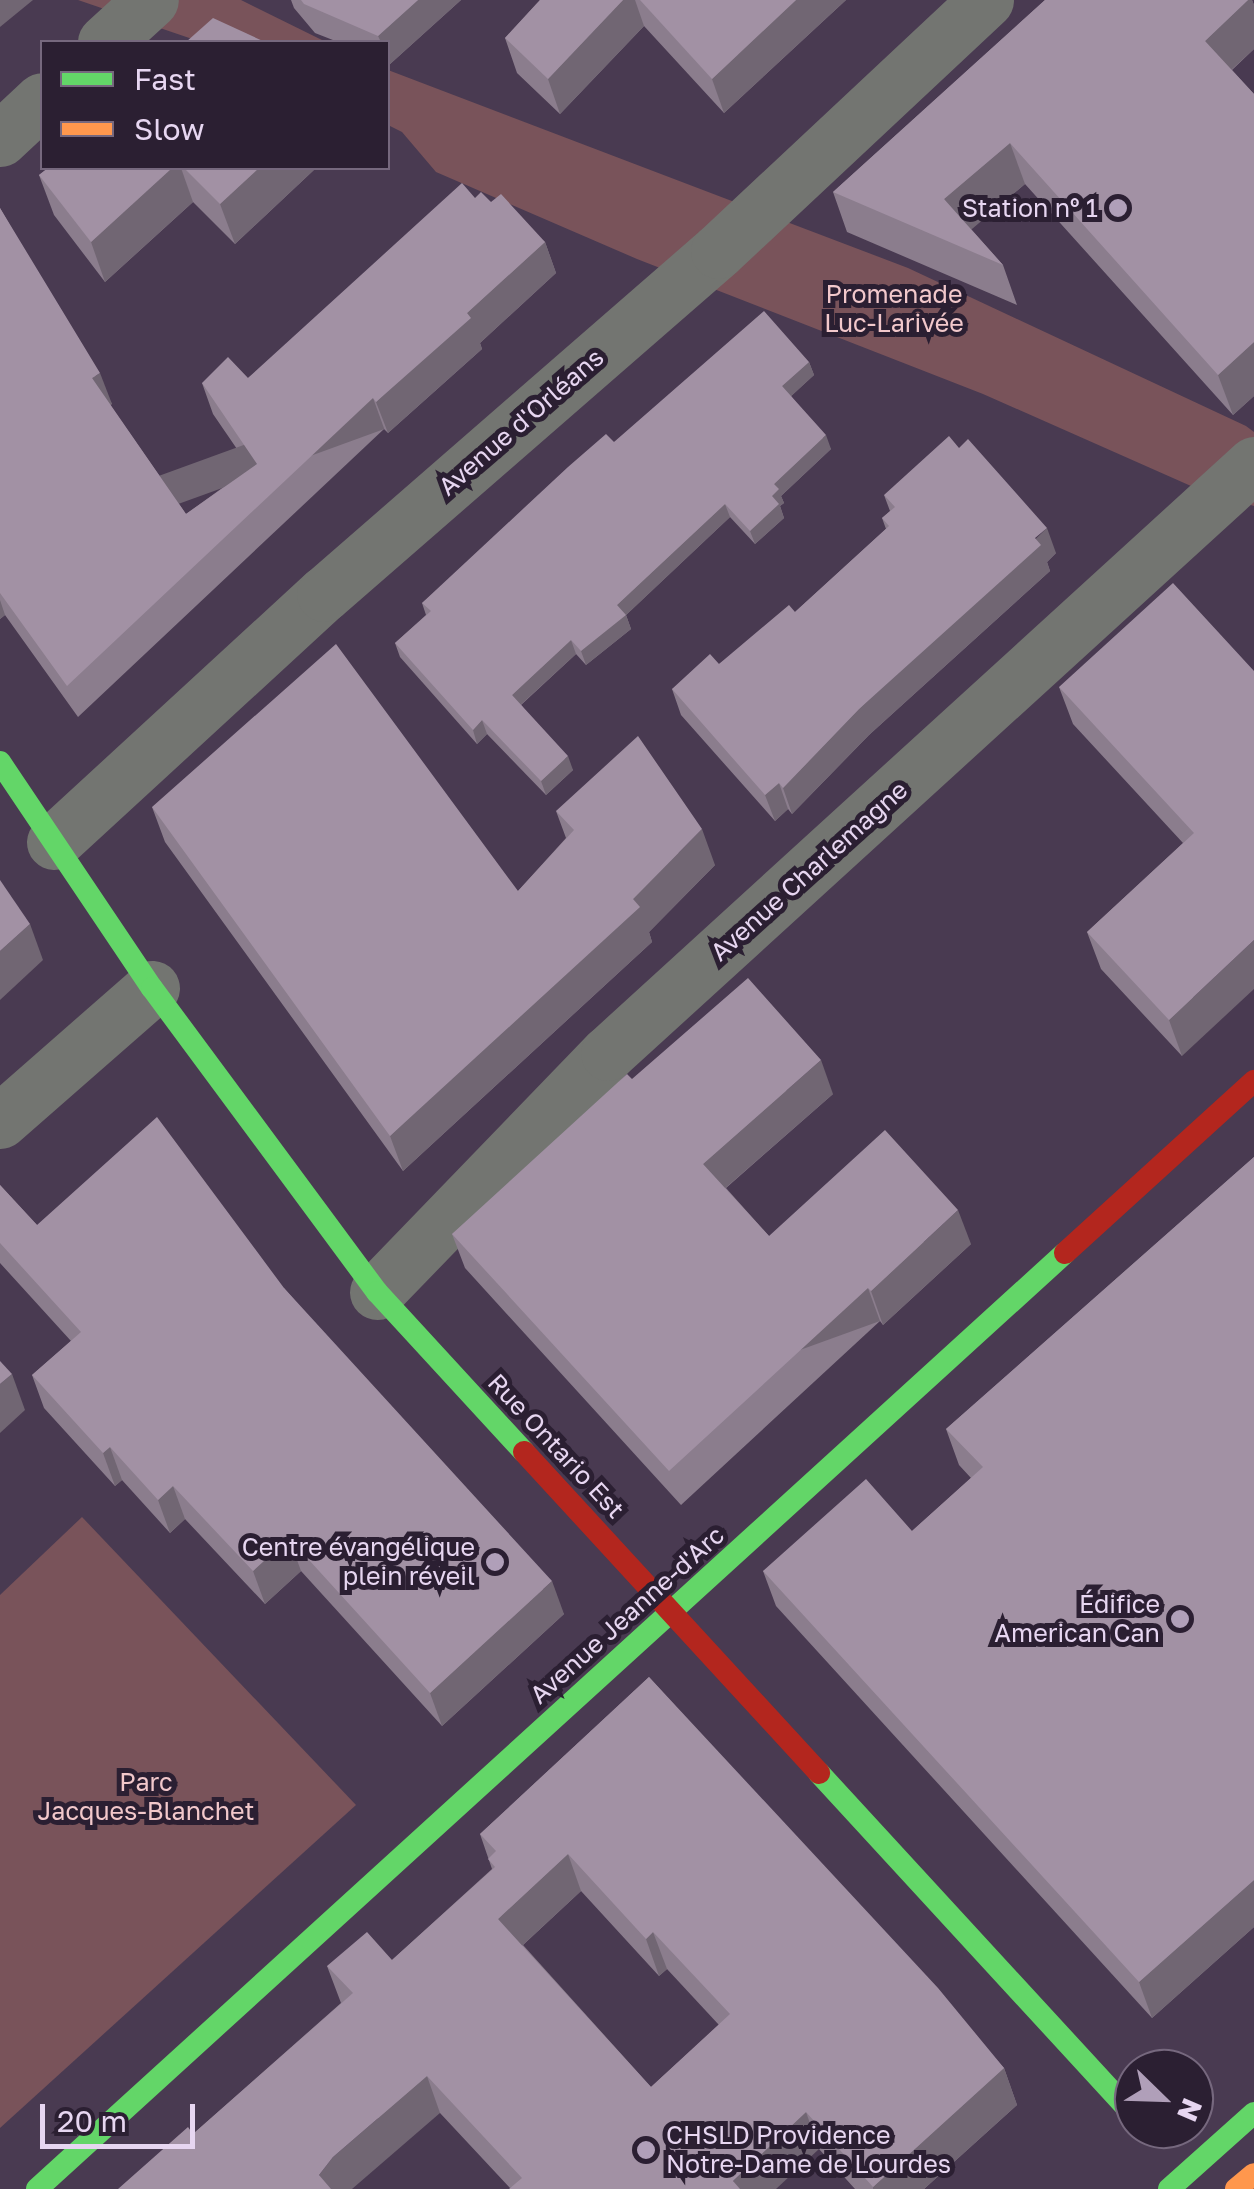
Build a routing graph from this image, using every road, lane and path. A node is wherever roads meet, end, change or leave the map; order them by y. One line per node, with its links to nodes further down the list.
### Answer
1 (151, 0): 3 (street)
2 (986, 0): 8 (street, Avenue d'Orléans)
3 (107, 40)
4 (40, 102): 5 (street)
5 (0, 139)
6 (1254, 464): 12 (street, Avenue Charlemagne)
7 (0, 762): 8 (main road, Rue Ontario Est)
8 (54, 842): 9 (main road, Rue Ontario Est)
9 (152, 988): 11 (street); 12 (main road, Rue Ontario Est)
10 (1254, 1081): 13 (main road, Avenue Jeanne-d'Arc)
11 (0, 1121)
12 (377, 1292): 13 (main road, Rue Ontario Est)
13 (671, 1612): 14 (main road, Rue Ontario Est); 18 (main road, Avenue Jeanne-d'Arc)
14 (1114, 2094)
15 (1254, 2113): 17 (main road)
16 (1254, 2174): 19 (main road)
17 (1182, 2178)
18 (37, 2189)
19 (1236, 2189)

